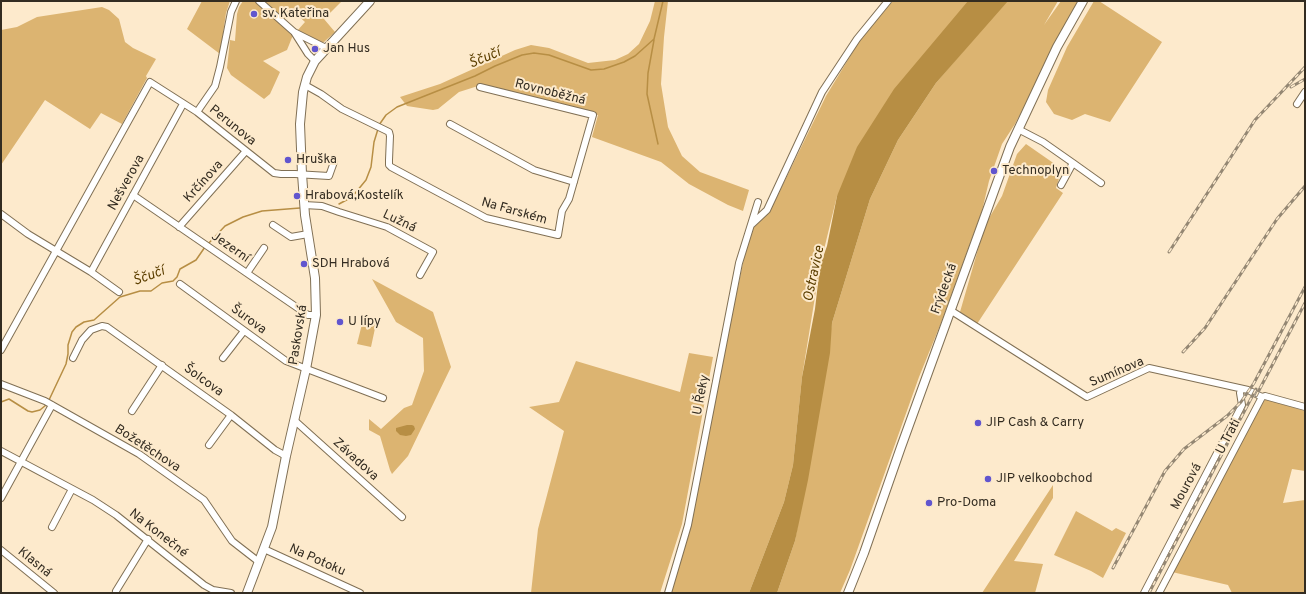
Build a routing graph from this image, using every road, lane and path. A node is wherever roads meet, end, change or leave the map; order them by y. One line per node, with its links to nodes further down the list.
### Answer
1 (236, 1): 14 (street)
2 (260, 1): 6 (street)
3 (370, 1): 7 (main road, Paskovská)
4 (888, 1): 29 (street)
5 (1083, 1): 16 (main road, Frýdecká)
6 (294, 32): 7 (street); 8 (street)
7 (326, 48): 8 (main road, Paskovská)
8 (315, 61): 9 (main road, Paskovská)
9 (305, 85): 20 (main road, Paskovská); 21 (street, Na Farském)
10 (480, 87): 21 (street, Rovnoběžná)
11 (1305, 92): 13 (street)
12 (183, 104): 14 (street, Perunova); 24 (street, Nešverova); 33 (street, Perunova)
13 (1297, 104)
14 (197, 112): 17 (street, Perunova)
15 (450, 124): 21 (street)
16 (1018, 129): 19 (street); 39 (main road, Frýdecká)
17 (246, 152): 20 (street, Perunova); 30 (street, Krčínova)
18 (334, 162): 20 (street, Perunova)
19 (1073, 163): 22 (street); 23 (street)
20 (302, 174): 26 (main road, Paskovská)
21 (574, 182)
22 (1101, 183)
23 (1060, 185)
24 (133, 195): 30 (street, Jezerní); 34 (street, Nešverova)
25 (758, 202): 29 (street, U Řeky)
26 (304, 205): 31 (main road, Paskovská); 36 (street, Lužná)
27 (1, 214): 33 (street)
28 (273, 225): 31 (street)
29 (751, 225): 73 (street, U Řeky)
30 (179, 227): 35 (street, Jezerní)
31 (308, 234): 40 (main road, Paskovská)
32 (264, 248): 35 (street)
33 (56, 251): 34 (street); 42 (street)
34 (91, 272): 38 (street)
35 (247, 273): 40 (street, Jezerní)
36 (420, 275)
37 (180, 284): 41 (street, Šurova)
38 (119, 292)
39 (950, 310): 48 (street, Sumínova); 74 (main road, Frýdecká)
40 (316, 315): 46 (main road, Paskovská)
41 (244, 331): 44 (street); 46 (street, Šurova)
42 (1, 350)
43 (72, 358): 45 (street, Šolcova)
44 (223, 358)
45 (162, 365): 53 (street); 54 (street, Šolcova)
46 (306, 369): 50 (street); 55 (main road, Paskovská)
47 (1, 384): 51 (street, Božetěchova)
48 (1241, 389): 49 (street, Sumínova); 75 (street, Mourová)
49 (1264, 396): 52 (street); 76 (street, U Trati)
50 (383, 398)
51 (50, 403): 59 (street); 67 (street, Božetěchova)
52 (1305, 407)
53 (132, 411)
54 (231, 415): 56 (street); 58 (street, Šolcova)
55 (294, 420): 58 (main road, Paskovská); 62 (street, Závadova)
56 (209, 445)
57 (1, 451): 59 (street, Na Konečné)
58 (286, 456): 65 (main road, Paskovská)
59 (21, 461): 60 (street, Na Konečné); 61 (street)
60 (72, 489): 63 (street); 64 (street, Na Konečné)
61 (1, 498)
62 (402, 517)
63 (52, 527)
64 (148, 539): 68 (street); 70 (street, Na Konečné)
65 (264, 549): 67 (main road, Paskovská); 72 (street, Na Potoku)
66 (1, 550): 69 (street, Klasná)
67 (259, 562): 71 (main road, Paskovská)
68 (116, 591)
69 (54, 593)
70 (231, 593)
71 (247, 593)
72 (360, 593)
73 (668, 593)
74 (848, 593)
75 (1144, 593)
76 (1159, 593)

